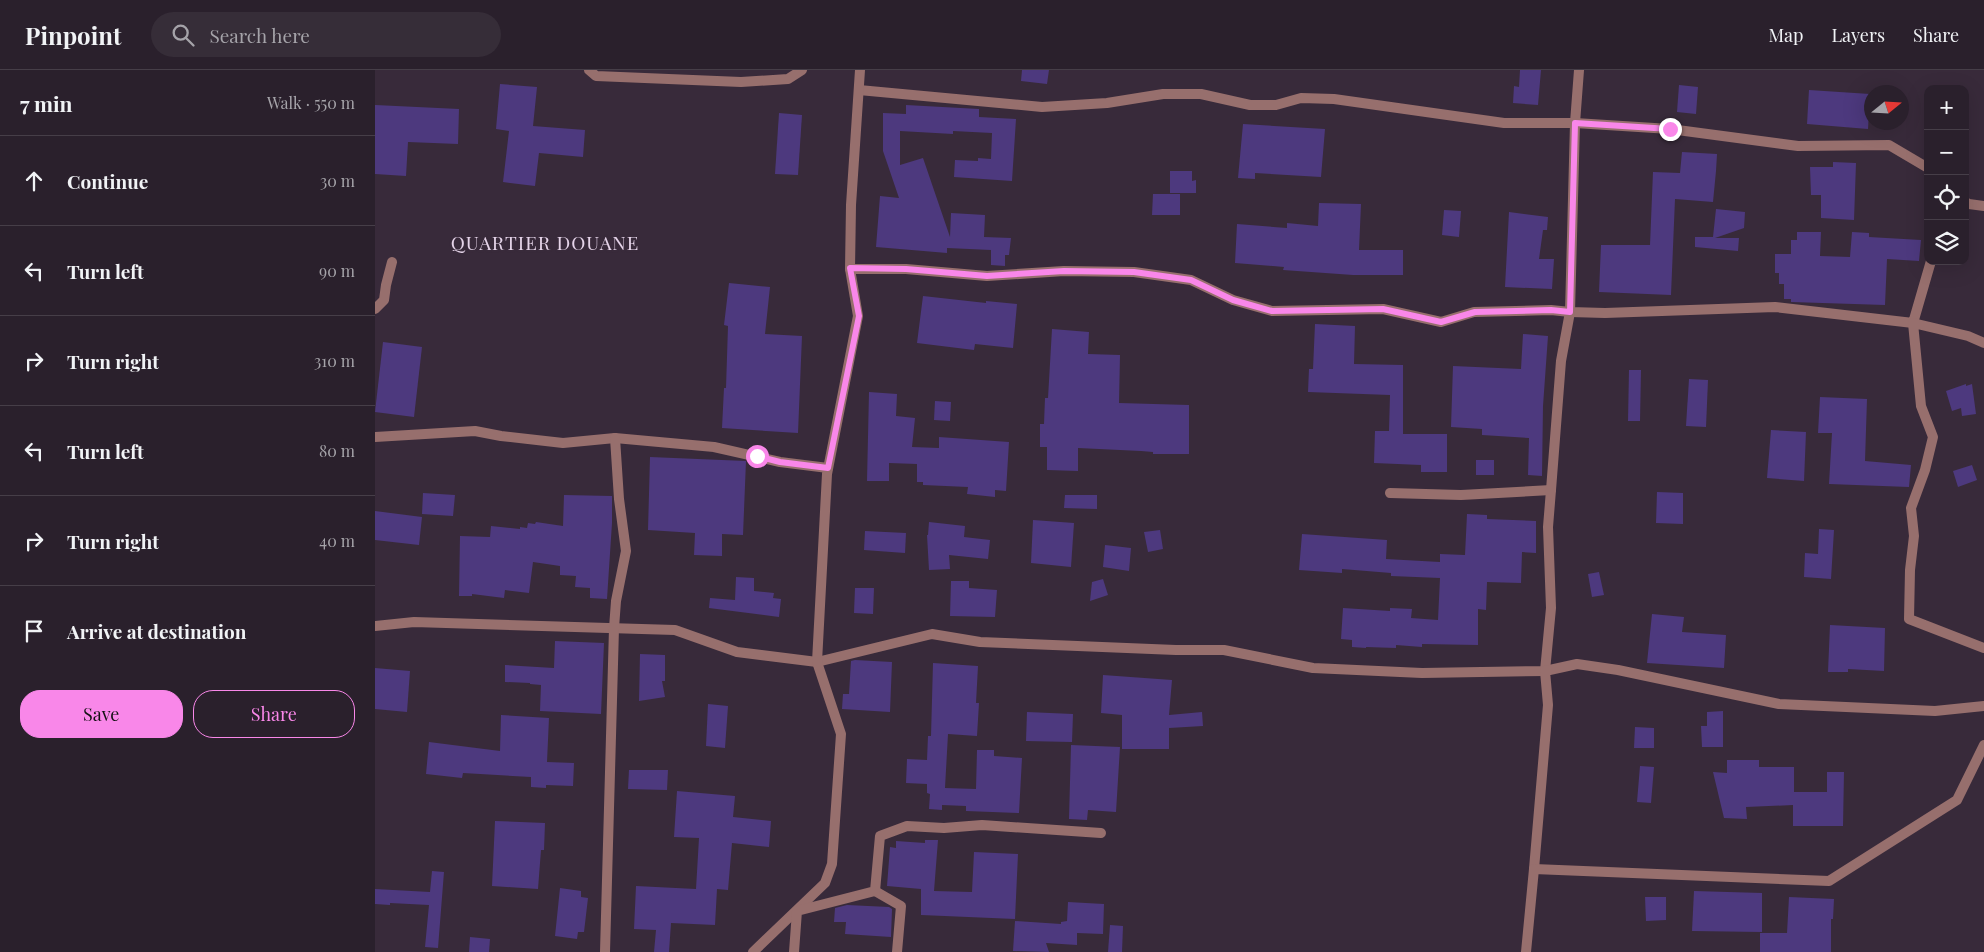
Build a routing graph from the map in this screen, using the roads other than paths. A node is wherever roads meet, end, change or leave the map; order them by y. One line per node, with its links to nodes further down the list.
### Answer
1 (589, 70): 2 (street)
2 (802, 70)
3 (860, 70): 5 (street)
4 (1579, 70): 6 (street)
5 (859, 90): 6 (street); 12 (street)
6 (1575, 123): 7 (street); 14 (street)
7 (1924, 166)
8 (1969, 204): 9 (street)
9 (1984, 206)
10 (392, 262): 13 (street)
11 (1930, 265): 15 (street)
12 (850, 268): 14 (street); 19 (street)
13 (375, 309)
14 (1570, 312): 15 (street); 20 (street)
15 (1913, 323): 16 (street); 24 (street)
16 (1984, 343)
17 (375, 437): 18 (street)
18 (615, 438): 19 (street); 23 (street)
19 (828, 468): 25 (street)
20 (1551, 490): 21 (street); 26 (street)
21 (1391, 493)
22 (375, 626): 23 (street)
23 (614, 628): 25 (street); 33 (street)
24 (1984, 648)
25 (817, 662): 26 (street); 32 (street)
26 (1545, 671): 27 (street); 30 (street)
27 (1984, 706)
28 (1984, 745): 30 (street)
29 (1101, 833): 31 (street)
30 (1534, 869): 37 (street)
31 (875, 890): 32 (street); 36 (street)
32 (797, 911): 34 (street); 35 (street)
33 (605, 952)
34 (753, 952)
35 (794, 952)
36 (897, 952)
37 (1526, 952)

